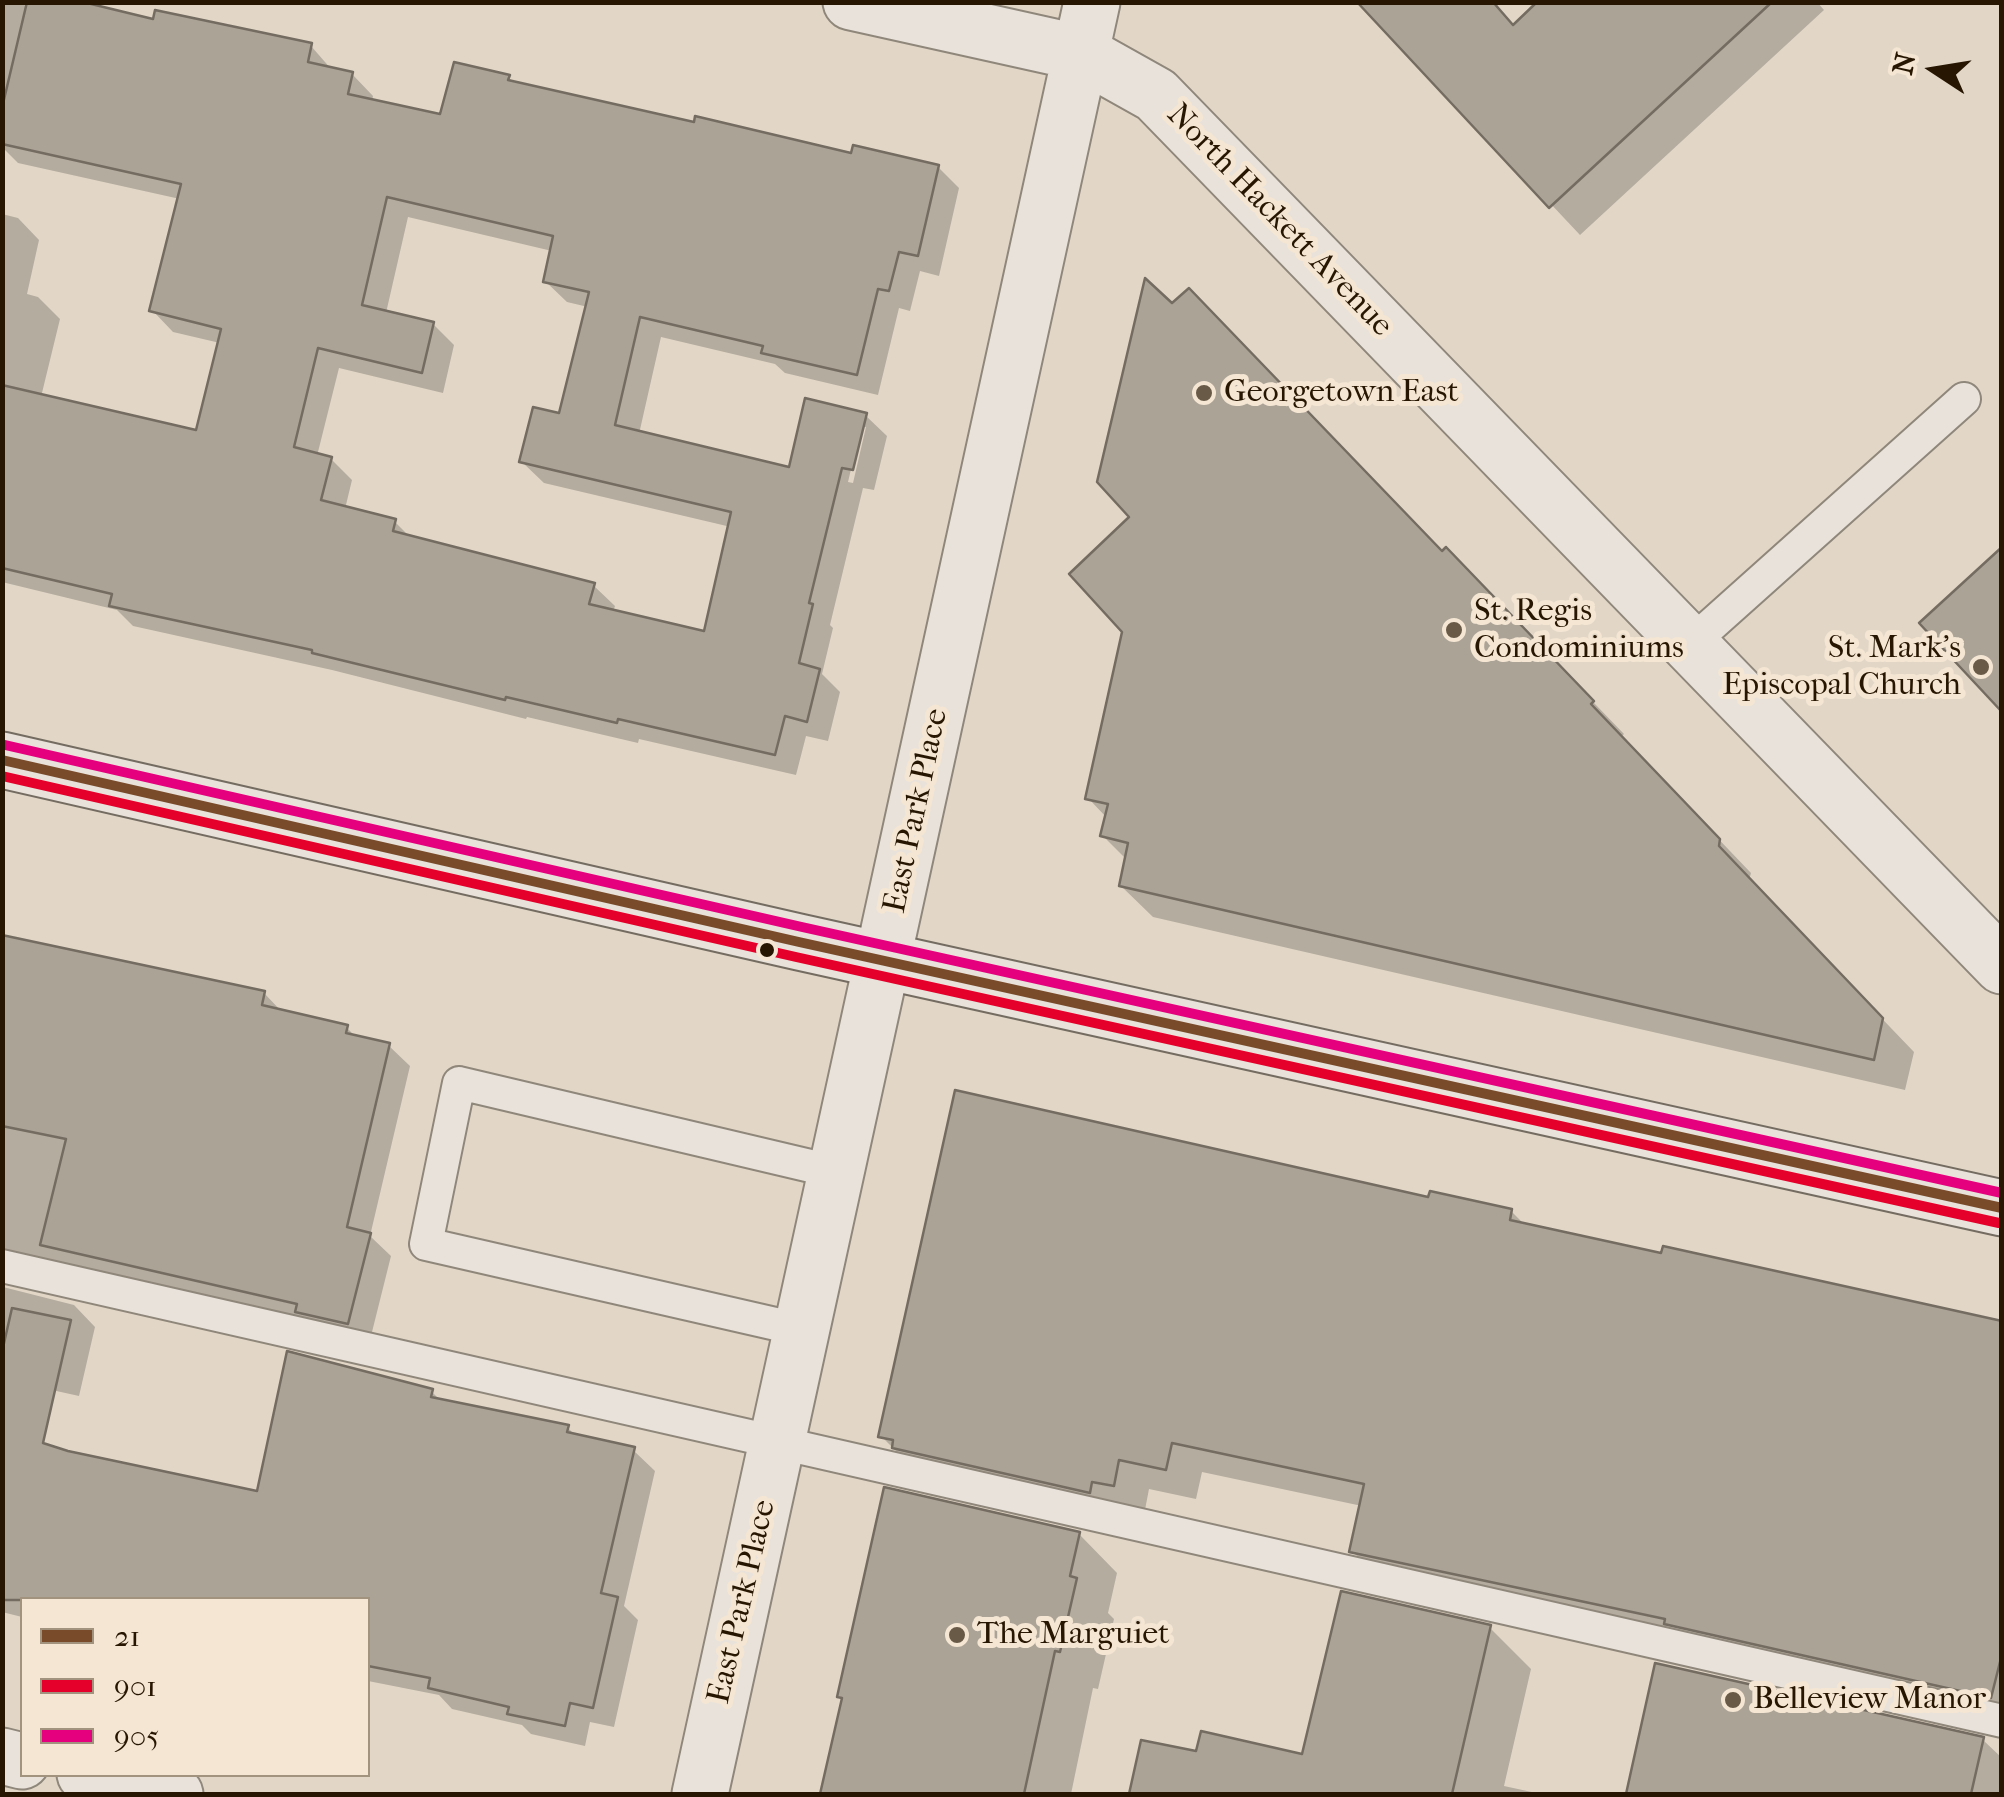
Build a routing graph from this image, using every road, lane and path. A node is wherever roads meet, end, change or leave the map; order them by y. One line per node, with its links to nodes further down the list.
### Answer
1 (851, 2): 2 (street, North Hackett Avenue)
2 (1086, 28): 4 (street, North Hackett Avenue); 6 (street, East Park Place)
3 (1964, 399): 4 (lane)
4 (1690, 644): 7 (street, North Hackett Avenue)
5 (2, 760): 6 (street)
6 (884, 961): 8 (street, East Park Place); 9 (street)
7 (2002, 966)
8 (836, 1172): 11 (street, East Park Place); 11 (lane)
9 (2002, 1208)
10 (2, 1266): 12 (lane)
11 (802, 1330): 12 (street, East Park Place)
12 (779, 1441): 13 (lane); 16 (street, East Park Place)
13 (2002, 1721)
14 (98, 1777): 15 (street)
15 (175, 1794)
16 (700, 1794)

